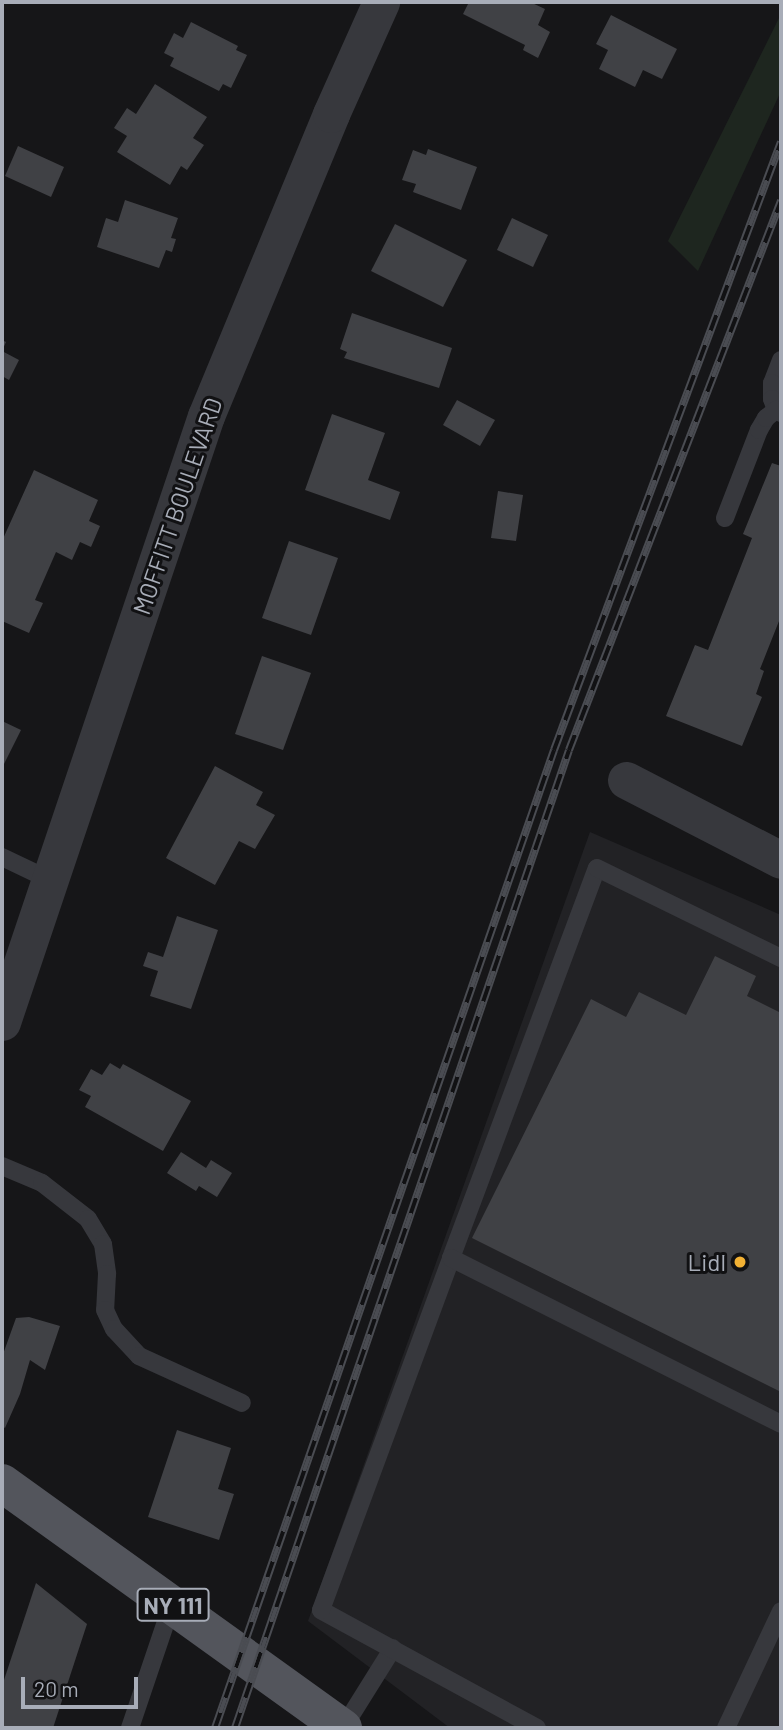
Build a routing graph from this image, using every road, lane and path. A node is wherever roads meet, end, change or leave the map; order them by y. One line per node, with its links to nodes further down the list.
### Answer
1 (382, 2): 8 (street, MOFFITT BOULEVARD)
2 (781, 360): 3 (lane)
3 (779, 412): 4 (lane)
4 (725, 518)
5 (626, 780): 7 (street)
6 (2, 857): 8 (lane)
7 (781, 860)
8 (50, 880): 10 (street, MOFFITT BOULEVARD)
9 (781, 958): 12 (lane)
10 (2, 1022)
11 (2, 1166): 13 (lane)
12 (451, 1258): 14 (lane); 18 (lane)
13 (242, 1403)
14 (781, 1424)
15 (2, 1483): 16 (main road, NY 111)
16 (172, 1604): 19 (lane); 20 (main road, NY 111)
17 (781, 1611): 22 (lane)
18 (393, 1648): 20 (lane); 21 (lane)
19 (130, 1728)
20 (343, 1728)
21 (537, 1728)
22 (726, 1728)

